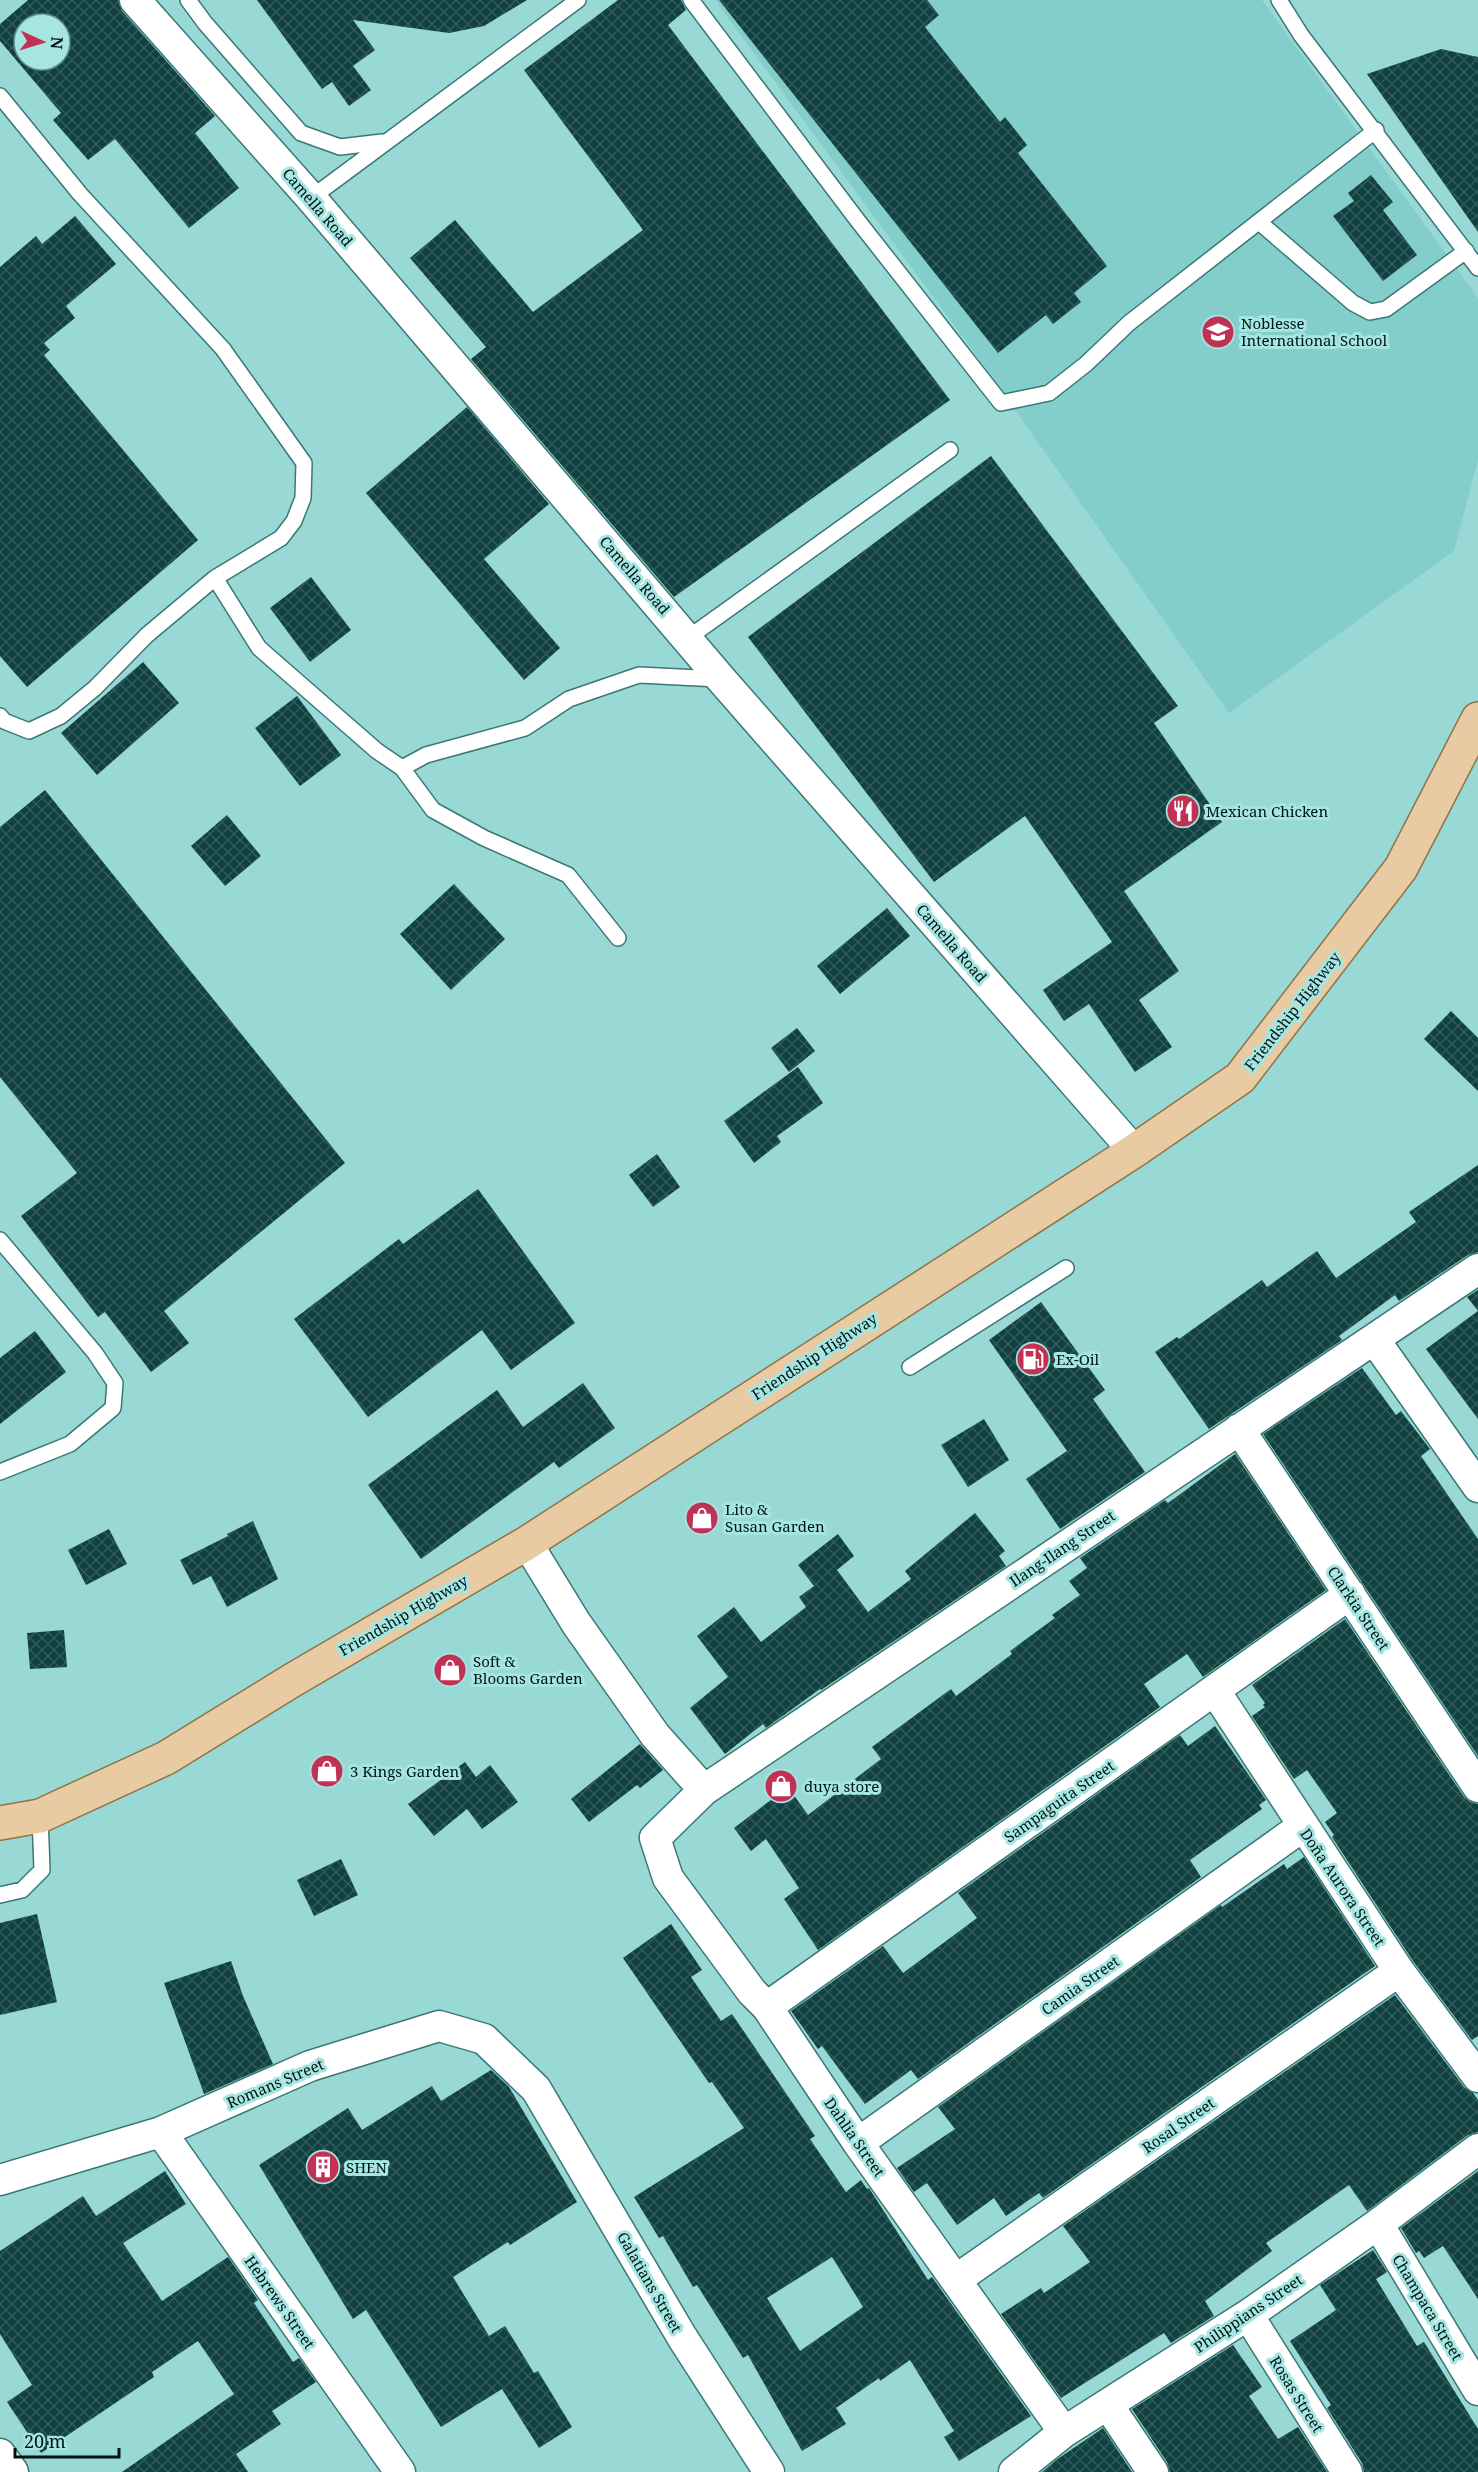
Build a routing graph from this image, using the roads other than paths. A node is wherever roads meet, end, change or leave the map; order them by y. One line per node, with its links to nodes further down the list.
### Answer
1 (135, 0): 9 (street, Camella Road)
2 (188, 0): 8 (lane)
3 (578, 0): 8 (lane)
4 (691, 0): 10 (lane)
5 (1280, 0): 7 (lane)
6 (0, 96): 14 (lane)
7 (1376, 130): 10 (lane); 11 (lane)
8 (383, 142): 9 (lane)
9 (311, 198): 15 (street, Camella Road)
10 (1259, 222): 11 (lane)
11 (1466, 251): 12 (lane)
12 (1478, 268)
13 (950, 450): 15 (lane)
14 (215, 579): 17 (lane); 19 (lane)
15 (688, 638): 16 (street, Camella Road)
16 (721, 679): 19 (lane); 21 (street, Camella Road)
17 (0, 716)
18 (1478, 719): 21 (main road, Friendship Highway)
19 (402, 768): 20 (lane)
20 (618, 938)
21 (1134, 1151): 30 (main road, Friendship Highway)
22 (0, 1240): 28 (lane)
23 (1066, 1268): 26 (lane)
24 (1478, 1269): 25 (street, Ilang-Ilang Street)
25 (1374, 1339): 27 (street, Ilang-Ilang Street); 29 (street)
26 (910, 1366)
27 (1239, 1429): 31 (street, Clarkia Street); 34 (street, Ilang-Ilang Street)
28 (0, 1472)
29 (1478, 1487)
30 (527, 1543): 34 (street); 35 (main road, Friendship Highway)
31 (1350, 1594): 32 (street, Sampaguita Street); 33 (street, Clarkia Street)
32 (1215, 1691): 37 (street, Doña Aurora Street); 41 (street, Sampaguita Street)
33 (1478, 1787)
34 (704, 1790): 38 (street, Ilang-Ilang Street)
35 (40, 1816): 36 (main road, Friendship Highway); 39 (lane)
36 (0, 1823)
37 (1303, 1826): 40 (street, Doña Aurora Street); 45 (street, Camia Street)
38 (655, 1838): 41 (street, Dahlia Street)
39 (0, 1895)
40 (1399, 1971): 42 (street, Doña Aurora Street); 49 (street, Rosal Street)
41 (767, 2007): 45 (street, Dahlia Street)
42 (1478, 2078)
43 (536, 2089): 44 (street, Romans Street); 57 (street, Galatians Street)
44 (161, 2132): 47 (street, Romans Street); 56 (street, Hebrews Street)
45 (858, 2143): 49 (street, Dahlia Street)
46 (1478, 2149): 48 (street, Philippians Street)
47 (0, 2180)
48 (1378, 2224): 50 (street, Philippians Street); 51 (street, Champaca Street)
49 (957, 2279): 53 (street, Dahlia Street)
50 (1248, 2315): 52 (street, Philippians Street); 60 (street, Rosas Street)
51 (1478, 2391)
52 (1108, 2405): 53 (street, Philippians Street); 59 (street)
53 (1064, 2432): 58 (street, Philippians Street)
54 (0, 2454): 55 (street)
55 (13, 2472)
56 (400, 2472)
57 (769, 2472)
58 (1014, 2472)
59 (1153, 2472)
60 (1347, 2472)

